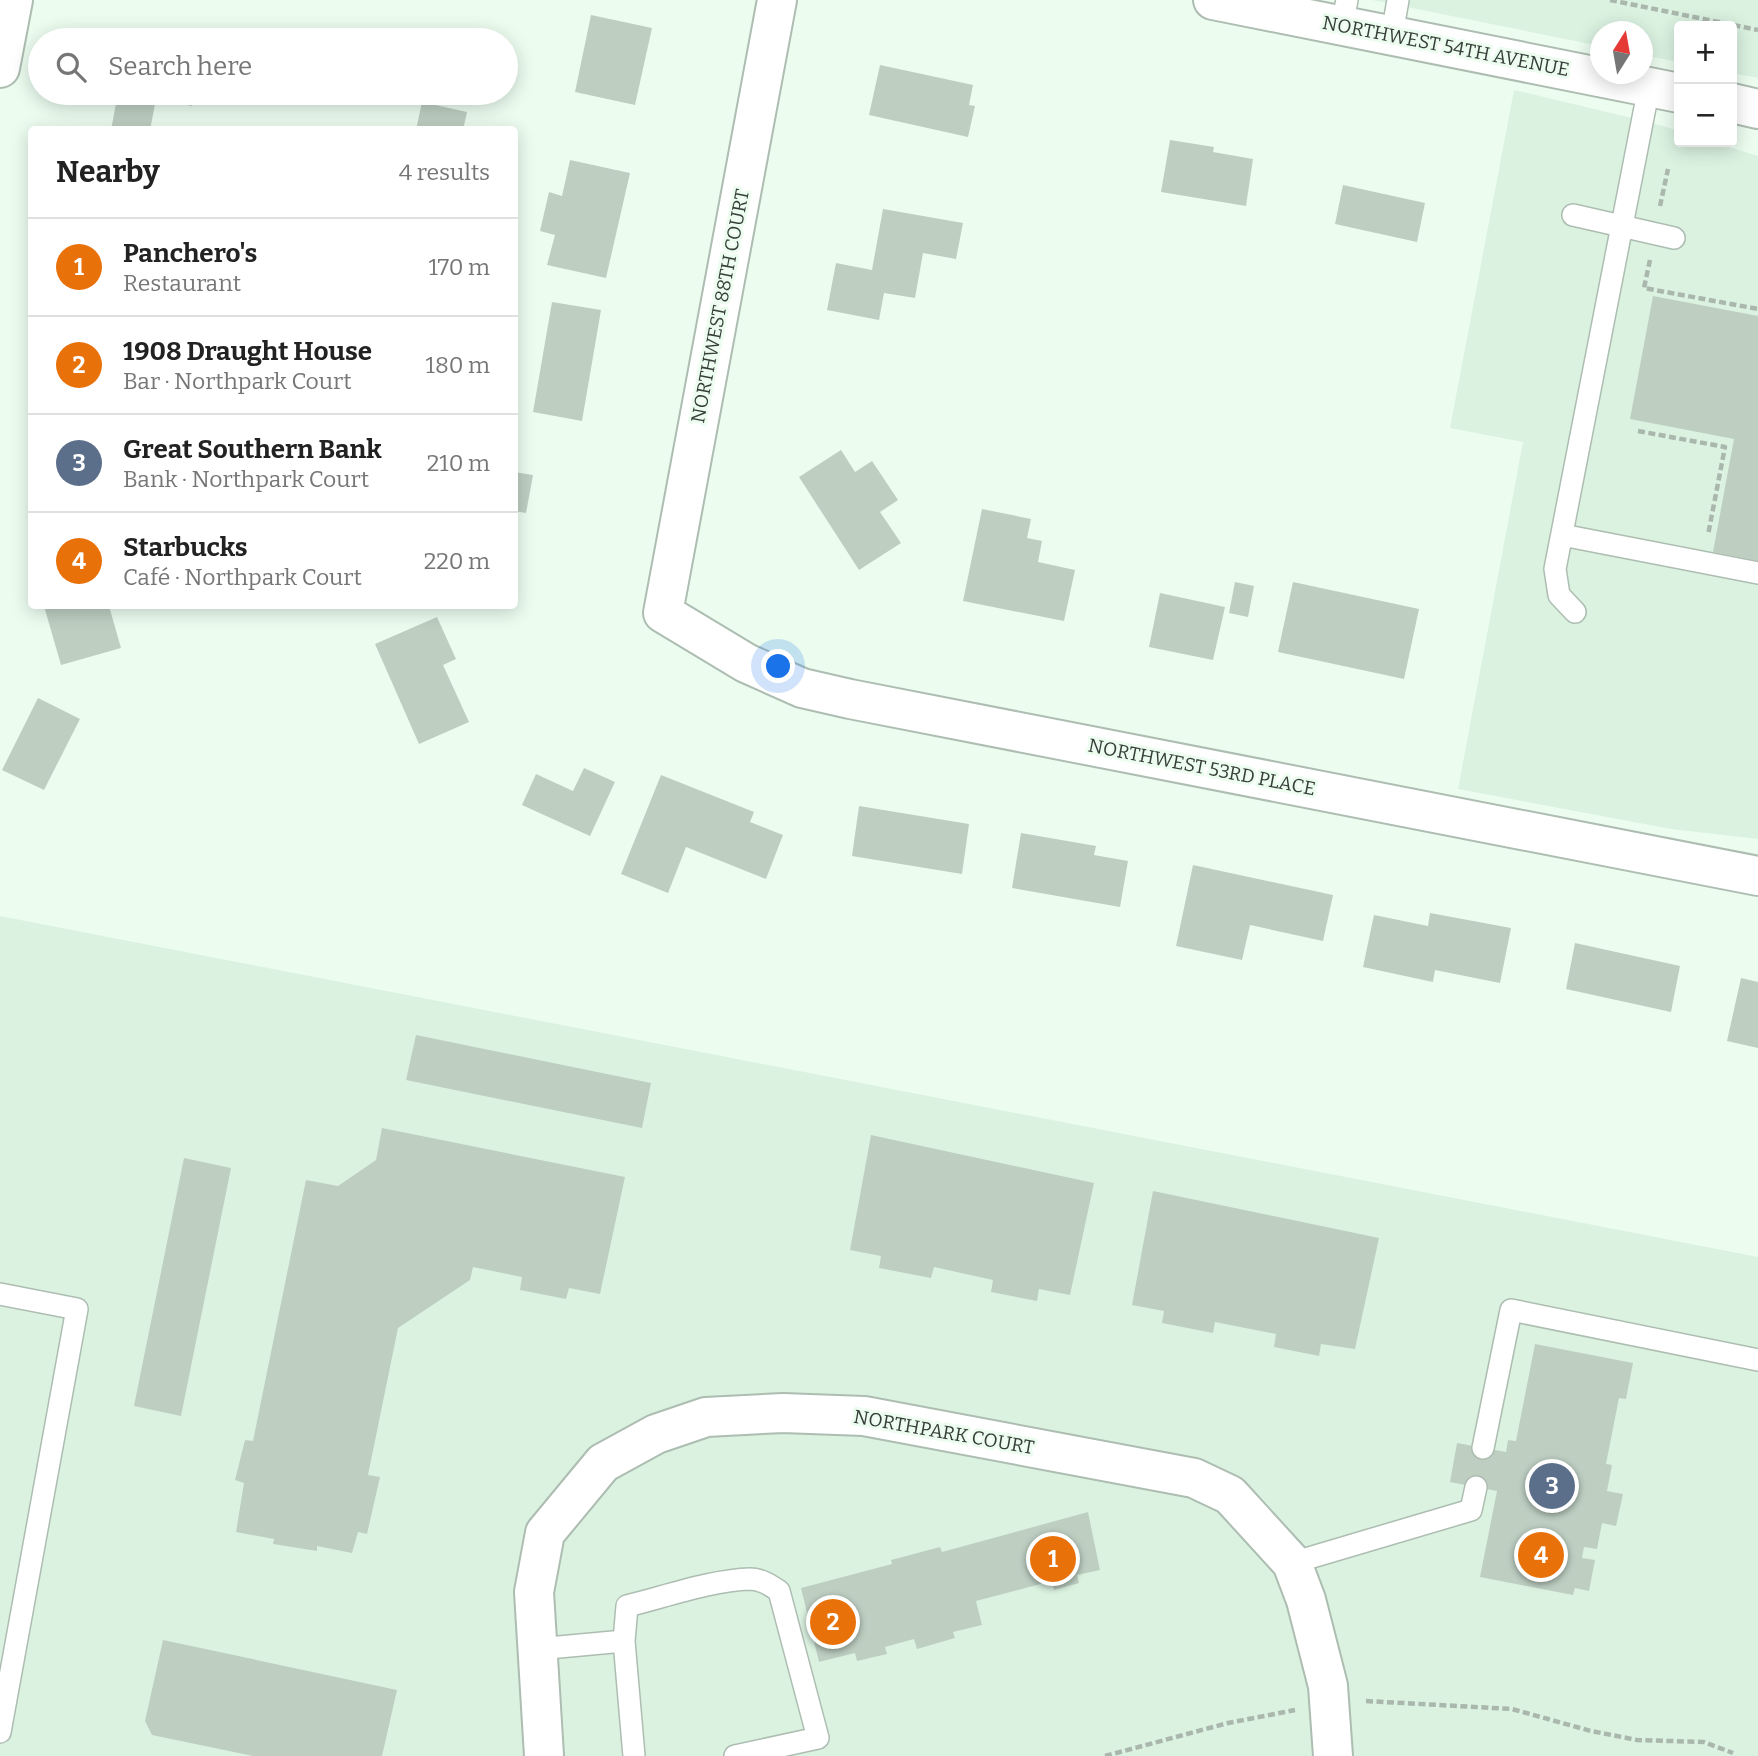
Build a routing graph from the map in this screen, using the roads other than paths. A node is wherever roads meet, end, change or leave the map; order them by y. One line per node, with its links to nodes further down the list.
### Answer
1 (13, 0): 6 (street)
2 (777, 0): 16 (street, NORTHWEST 88TH COURT)
3 (1213, 0): 4 (street, NORTHWEST 54TH AVENUE)
4 (1345, 12): 5 (street, NORTHWEST 54TH AVENUE)
5 (1395, 17): 7 (street, NORTHWEST 54TH AVENUE)
6 (0, 68)
7 (1664, 90): 11 (lane)
8 (1737, 104): 9 (street)
9 (1758, 109)
10 (1573, 215): 11 (lane)
11 (1623, 226): 12 (lane); 13 (lane)
12 (1674, 238)
13 (1562, 535): 14 (lane); 15 (lane)
14 (1758, 573)
15 (1575, 612)
16 (663, 613): 17 (street, NORTHWEST 53RD PLACE)
17 (1758, 876)
18 (0, 1294): 25 (lane)
19 (1758, 1360): 20 (lane)
20 (1483, 1448)
21 (1476, 1487): 22 (lane)
22 (1292, 1563): 24 (street, NORTHPARK COURT); 29 (street, NORTHPARK COURT)
23 (624, 1641): 24 (lane); 27 (lane); 28 (lane)
24 (537, 1649): 26 (street, NORTHPARK COURT)
25 (0, 1732)
26 (544, 1756)
27 (634, 1756)
28 (735, 1756)
29 (1332, 1756)

